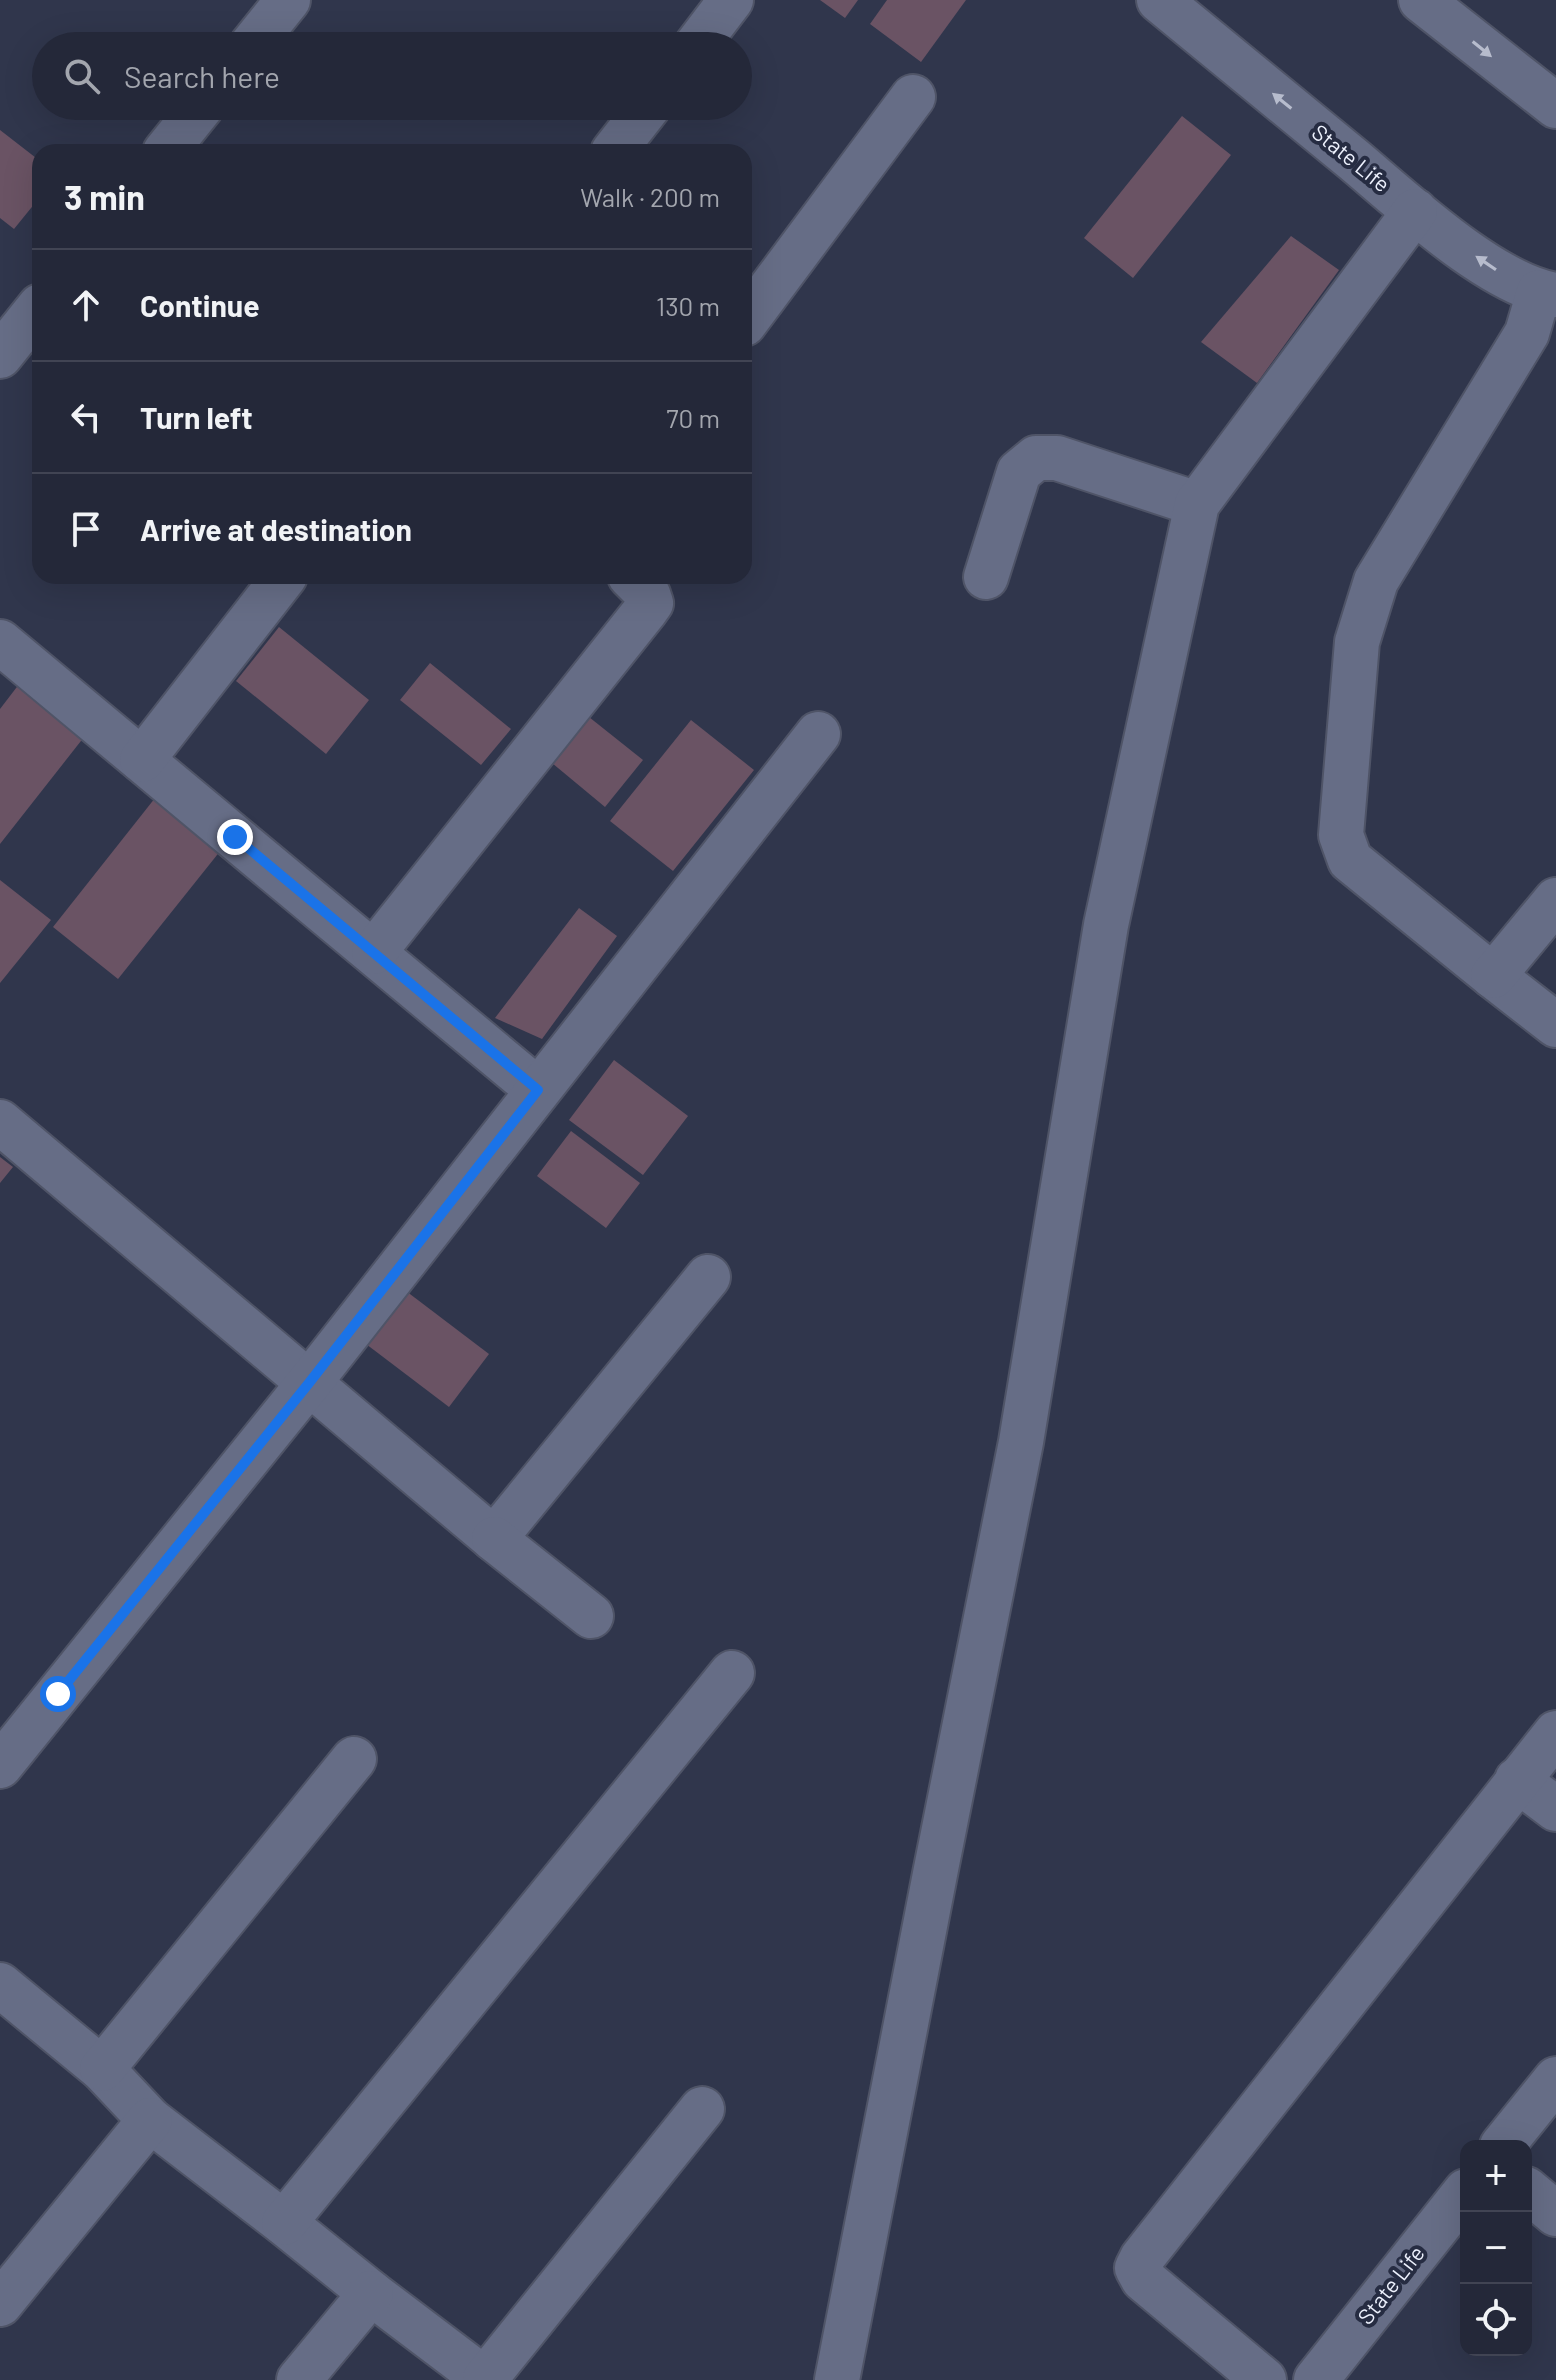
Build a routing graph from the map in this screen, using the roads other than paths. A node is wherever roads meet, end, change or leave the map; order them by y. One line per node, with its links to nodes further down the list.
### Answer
1 (288, 0): 5 (street)
2 (731, 0): 6 (street)
3 (1159, 0): 13 (street, State Life, one-way to 3)
4 (1421, 0): 8 (street, one-way to 8)
5 (262, 32)
6 (707, 32)
7 (913, 97): 15 (street)
8 (1556, 106)
9 (191, 120): 11 (street)
10 (638, 120): 12 (street)
11 (171, 144)
12 (619, 144)
13 (1415, 211): 14 (street, State Life, one-way to 13); 18 (street)
14 (1547, 294): 27 (street)
15 (752, 313)
16 (32, 316): 17 (street)
17 (0, 356)
18 (1197, 504): 19 (street); 55 (street)
19 (986, 577)
20 (279, 584): 24 (street)
21 (638, 584): 26 (street)
22 (0, 642): 24 (street)
23 (818, 734): 29 (street)
24 (142, 760): 26 (street)
25 (1556, 900): 27 (street)
26 (374, 952): 29 (street)
27 (1493, 976): 28 (street)
28 (1556, 1025)
29 (538, 1090): 32 (street)
30 (0, 1122): 32 (street)
31 (708, 1277): 33 (street)
32 (309, 1383): 33 (street); 38 (street)
33 (494, 1539): 34 (street)
34 (591, 1616)
35 (732, 1673): 50 (street)
36 (1556, 1733): 39 (street)
37 (354, 1759): 42 (street)
38 (0, 1766)
39 (1517, 1780): 40 (street); 56 (street)
40 (1556, 1809)
41 (0, 1985): 42 (street)
42 (102, 2069): 45 (street)
43 (1556, 2079): 46 (street)
44 (702, 2109): 54 (street)
45 (150, 2120): 50 (street); 52 (street)
46 (1507, 2140)
47 (1532, 2194): 49 (street)
48 (1460, 2199): 57 (street, State Life)
49 (1556, 2214)
50 (284, 2223): 51 (street)
51 (371, 2293): 53 (street); 54 (street)
52 (0, 2304)
53 (299, 2380)
54 (486, 2380)
55 (837, 2380)
56 (1264, 2380)
57 (1316, 2380)

